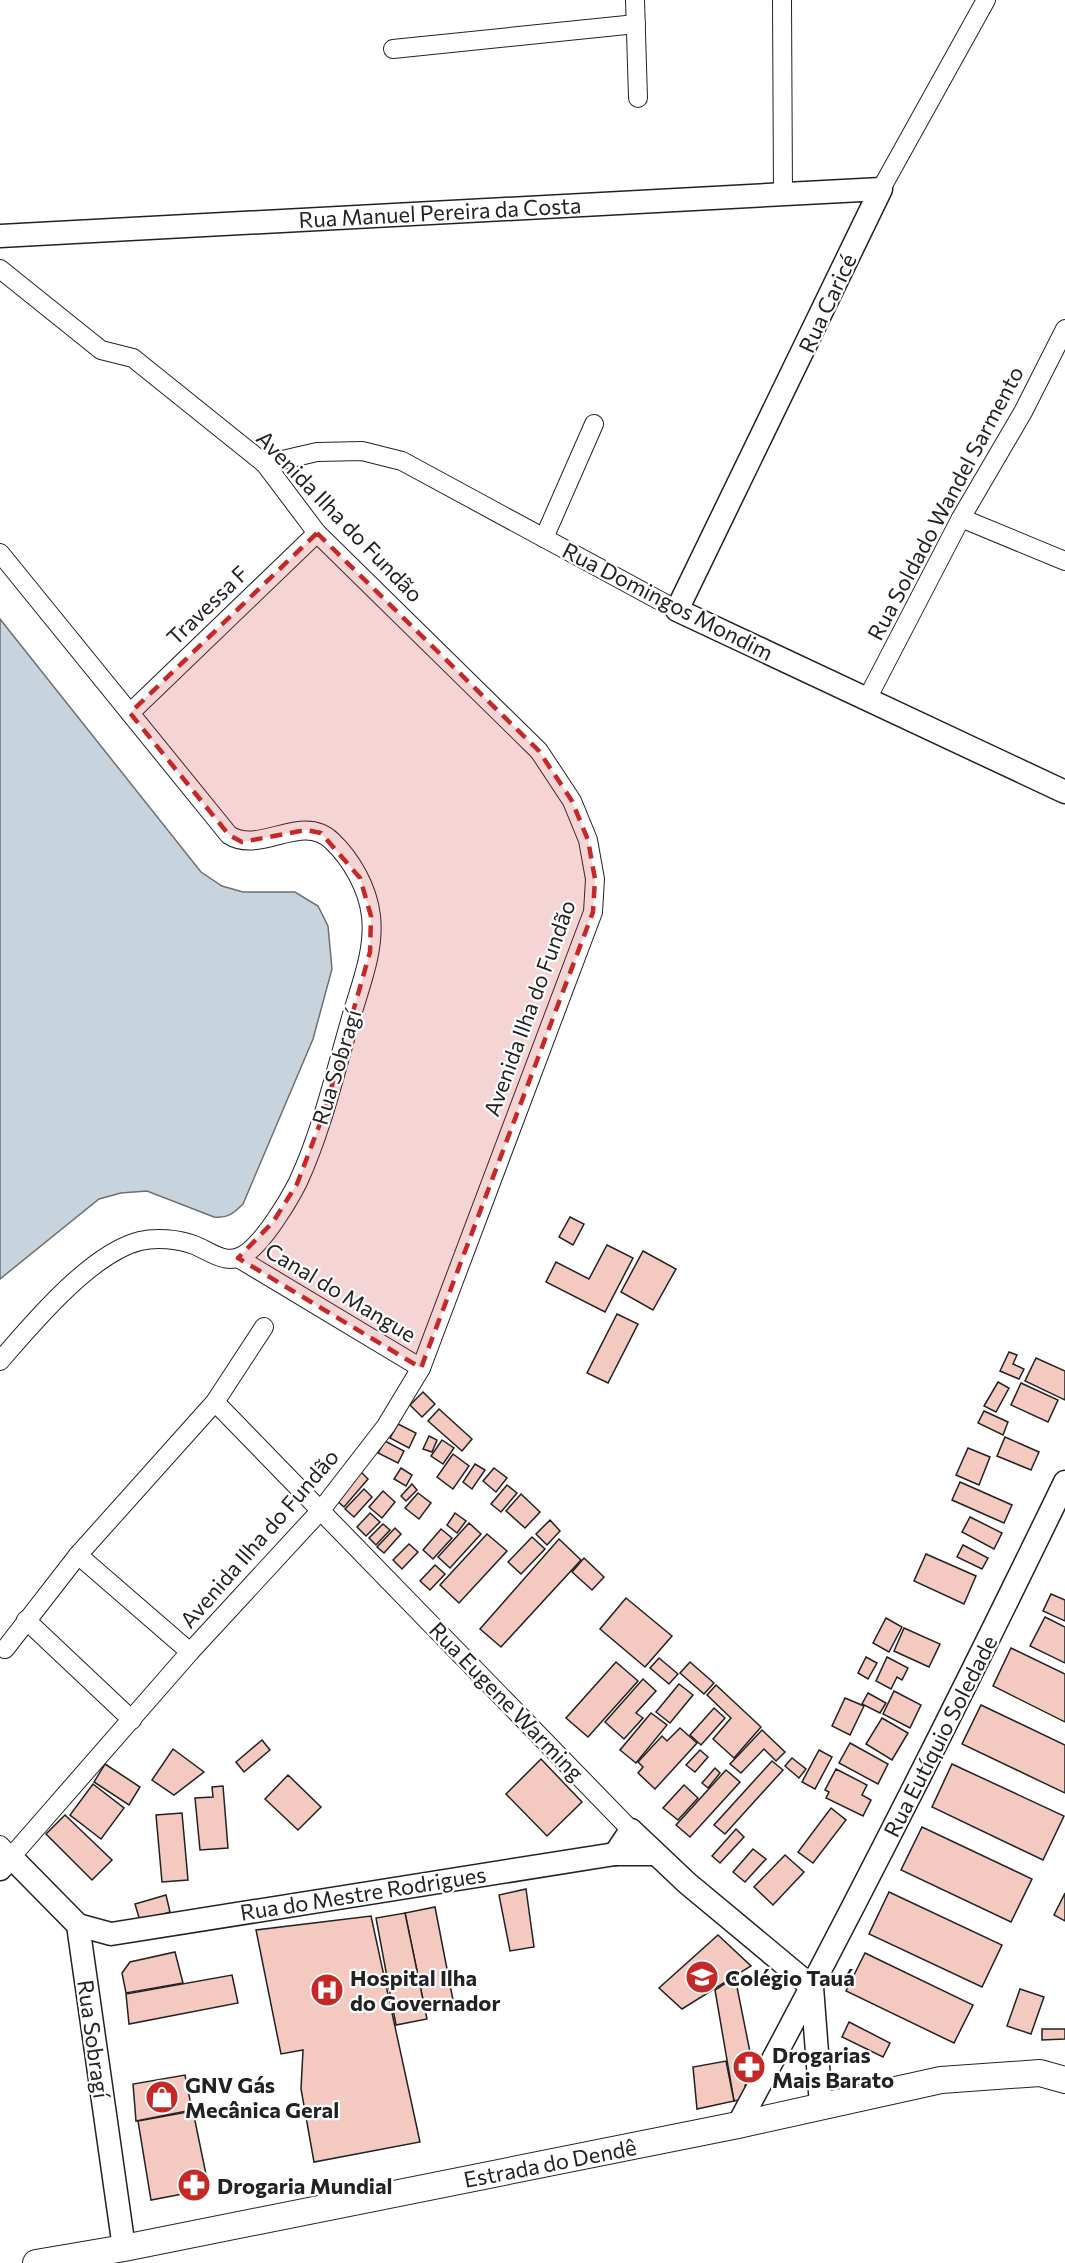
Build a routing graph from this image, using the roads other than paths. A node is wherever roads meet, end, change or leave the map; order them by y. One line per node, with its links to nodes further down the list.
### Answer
1 (635, 0): 4 (street)
2 (782, 0): 8 (street)
3 (986, 0): 7 (street, Rua Caricé)
4 (636, 24): 5 (street); 6 (street)
5 (393, 49)
6 (638, 98)
7 (881, 189): 8 (street, Rua Manuel Pereira da Costa); 19 (street, Rua Caricé)
8 (783, 194): 9 (street, Rua Manuel Pereira da Costa)
9 (0, 236)
10 (0, 269): 13 (street, Avenida Ilha do Fundão)
11 (1065, 329): 14 (street, Rua Soldado Wandel Sarmento)
12 (594, 424): 16 (street)
13 (265, 464): 15 (street, Avenida Ilha do Fundão); 16 (street, Rua Domingos Mondim)
14 (961, 518): 18 (street); 20 (street, Rua Soldado Wandel Sarmento)
15 (317, 533): 21 (street, Travessa F); 26 (street, Avenida Ilha do Fundão)
16 (544, 538): 19 (street, Rua Domingos Mondim)
17 (0, 553): 21 (street, Rua Sobragí)
18 (1065, 561)
19 (677, 610): 20 (street, Rua Domingos Mondim)
20 (867, 699): 22 (street, Rua Domingos Mondim)
21 (130, 713): 23 (street, Rua Sobragí)
22 (1065, 792)
23 (237, 1258): 25 (street); 26 (street, Canal do Mangue)
24 (264, 1327): 27 (street)
25 (0, 1360)
26 (421, 1368): 29 (street, Avenida Ilha do Fundão)
27 (215, 1402): 29 (street, Rua Eugene Warming); 30 (street)
28 (1065, 1482): 42 (street, Rua Eutíquio Soledade)
29 (321, 1510): 33 (street, Avenida Ilha do Fundão); 35 (street, Rua Eugene Warming)
30 (78, 1555): 31 (street); 33 (street)
31 (26, 1620): 32 (street); 34 (street)
32 (5, 1649)
33 (190, 1652): 34 (street, Avenida Ilha do Fundão)
34 (132, 1720): 38 (street, Avenida Ilha do Fundão)
35 (632, 1830): 36 (street); 37 (street, Rua Eugene Warming)
36 (615, 1854): 37 (street, Rua do Mestre Rodrigues); 40 (street, Rua do Mestre Rodrigues)
37 (655, 1854): 42 (street, Rua Eugene Warming)
38 (4, 1857): 39 (street)
39 (78, 1925): 40 (street, Rua do Mestre Rodrigues); 41 (street, Rua Sobragí)
40 (111, 1934): 41 (street, Rua do Mestre Rodrigues)
41 (82, 1957): 46 (street, Rua Sobragí)
42 (812, 1987): 44 (street); 45 (street, Rua Eutíquio Soledade)
43 (1065, 2080): 44 (main road, Estrada do Dendê)
44 (821, 2105): 45 (main road, Estrada do Dendê)
45 (738, 2125): 46 (main road, Estrada do Dendê)
46 (124, 2256): 47 (main road, Estrada do Dendê)
47 (36, 2263)

